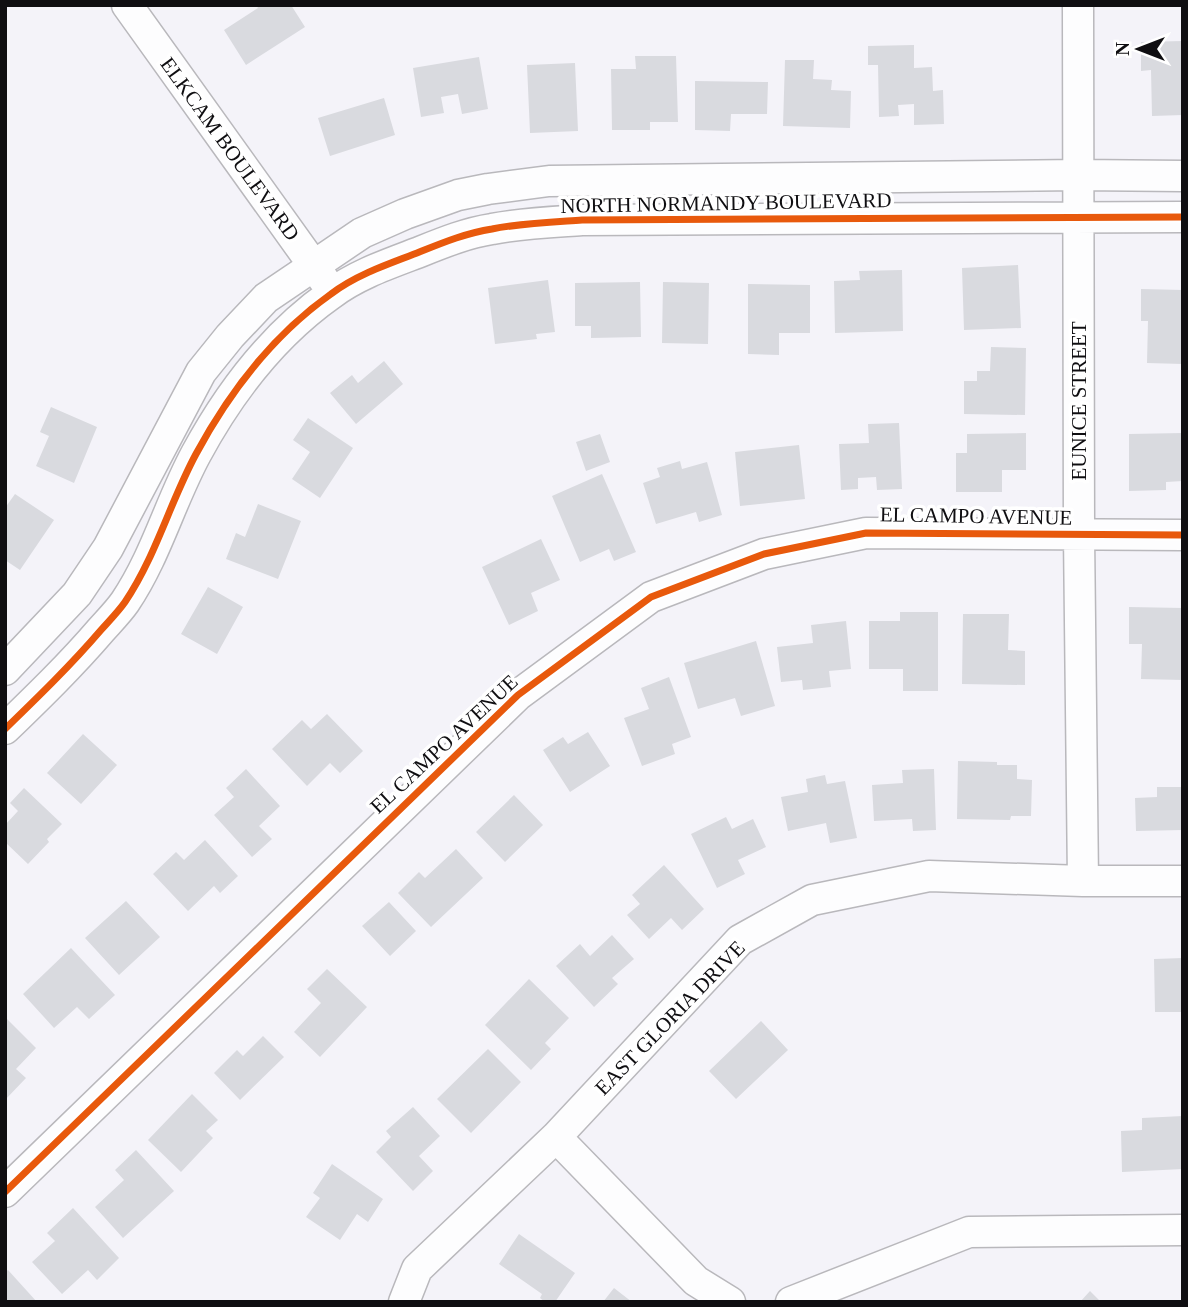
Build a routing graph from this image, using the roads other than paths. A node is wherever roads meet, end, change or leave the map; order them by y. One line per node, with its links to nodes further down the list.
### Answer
1 (127, 5): 7 (street, ELKCAM BOULEVARD)
2 (1078, 5): 3 (street, EUNICE STREET)
3 (1078, 175): 4 (street, NORTH NORMANDY BOULEVARD); 6 (street, EUNICE STREET); 7 (street, NORTH NORMANDY BOULEVARD)
4 (1183, 176)
5 (1183, 216): 6 (street, NORTH NORMANDY BOULEVARD)
6 (1078, 218): 8 (street, NORTH NORMANDY BOULEVARD); 9 (street, EUNICE STREET)
7 (314, 266): 8 (street, ELKCAM BOULEVARD); 11 (street, NORTH NORMANDY BOULEVARD)
8 (333, 292): 12 (street, NORTH NORMANDY BOULEVARD)
9 (1079, 535): 10 (street, EL CAMPO AVENUE); 13 (street, EUNICE STREET); 16 (street, EL CAMPO AVENUE)
10 (1183, 535)
11 (5, 670)
12 (5, 729)
13 (1083, 881): 14 (street, EAST GLORIA DRIVE); 15 (street, EAST GLORIA DRIVE)
14 (1183, 881)
15 (556, 1137): 18 (street, EAST GLORIA DRIVE); 19 (street)
16 (5, 1192)
17 (1183, 1230): 20 (street)
18 (404, 1302)
19 (730, 1302)
20 (791, 1302)

